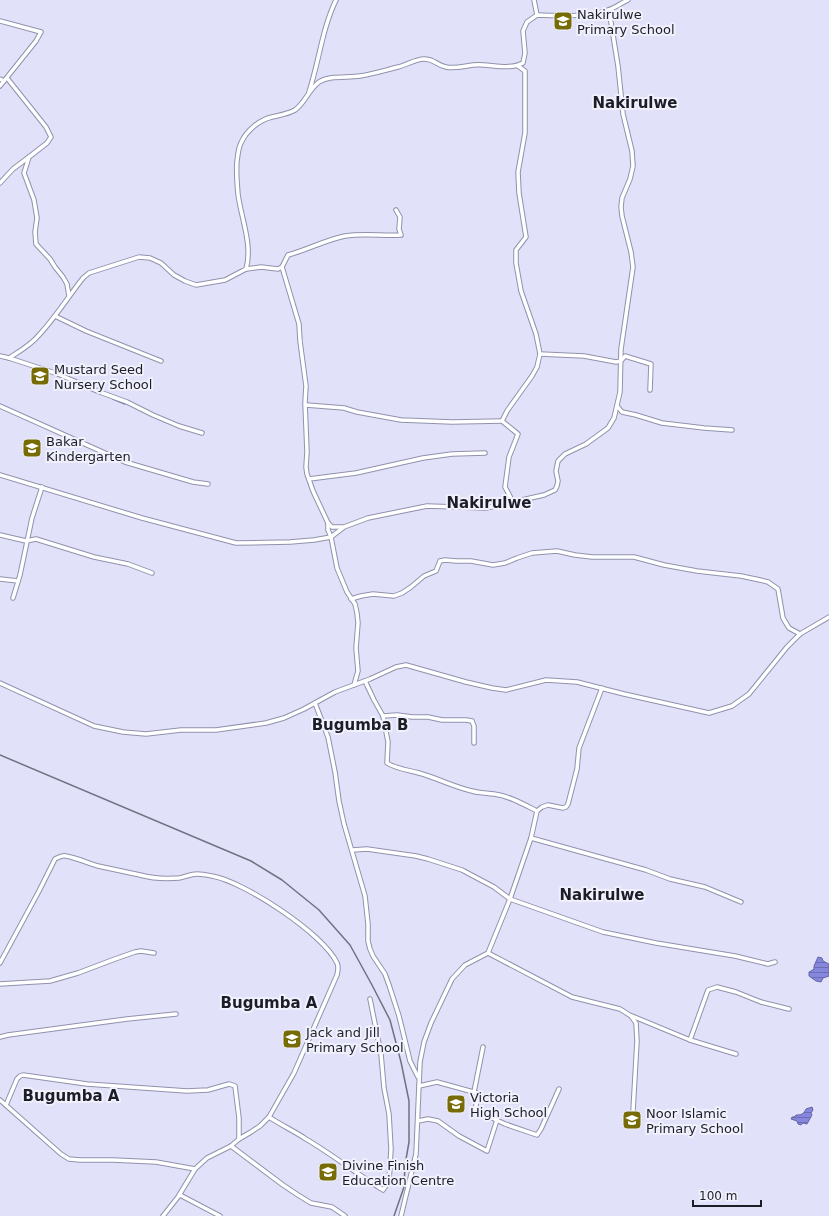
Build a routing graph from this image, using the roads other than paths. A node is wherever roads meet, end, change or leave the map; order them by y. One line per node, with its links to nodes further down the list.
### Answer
1 (336, 0): 11 (street)
2 (534, 0): 5 (street)
3 (628, 0): 4 (street)
4 (608, 10): 5 (street); 23 (street)
5 (537, 15): 7 (street)
6 (0, 21): 9 (street)
7 (518, 66): 11 (street); 19 (street)
8 (0, 78): 9 (street)
9 (6, 80): 10 (street); 12 (street)
10 (0, 86)
11 (308, 95): 16 (street)
12 (29, 157): 13 (street); 17 (street)
13 (0, 183)
14 (396, 210): 15 (street)
15 (282, 267): 16 (street); 25 (street)
16 (246, 269): 17 (street)
17 (69, 296): 18 (street)
18 (55, 316): 21 (street); 22 (street)
19 (540, 354): 23 (street); 28 (street)
20 (0, 356): 21 (street)
21 (9, 358): 30 (street)
22 (161, 361)
23 (621, 361): 24 (street); 27 (street)
24 (650, 390)
25 (306, 405): 28 (street); 33 (street)
26 (0, 406): 34 (street)
27 (617, 406): 29 (street); 36 (street)
28 (502, 421): 36 (street)
29 (732, 430)
30 (202, 433)
31 (485, 453): 33 (street)
32 (0, 475): 35 (street)
33 (309, 479): 37 (street)
34 (208, 484)
35 (42, 487): 40 (street); 41 (street)
36 (512, 502): 38 (street)
37 (328, 523): 38 (street); 40 (street)
38 (343, 527): 40 (street)
39 (0, 535): 41 (street)
40 (331, 536): 46 (street)
41 (26, 541): 42 (street); 44 (street)
42 (152, 573)
43 (0, 579): 44 (street)
44 (18, 581): 45 (street)
45 (13, 598)
46 (351, 599): 48 (street); 51 (street)
47 (829, 617): 48 (street)
48 (800, 634): 52 (street)
49 (365, 681): 51 (street); 52 (street); 54 (street)
50 (0, 683): 53 (street)
51 (354, 685): 53 (street)
52 (602, 688): 56 (street)
53 (315, 704): 58 (street)
54 (383, 716): 55 (street); 56 (street)
55 (474, 743)
56 (537, 811): 57 (street)
57 (531, 838): 59 (street); 60 (street)
58 (352, 850): 59 (street); 74 (street)
59 (510, 899): 62 (street); 63 (street)
60 (741, 902)
61 (154, 953): 65 (street)
62 (488, 953): 69 (street); 74 (street)
63 (775, 962)
64 (0, 963): 81 (street)
65 (0, 984)
66 (370, 999): 81 (street)
67 (789, 1009): 71 (street)
68 (176, 1014): 70 (street)
69 (631, 1016): 71 (street); 80 (street)
70 (0, 1037)
71 (690, 1040): 73 (street)
72 (483, 1047): 77 (street)
73 (736, 1054)
74 (419, 1079): 75 (street)
75 (419, 1086): 77 (street); 83 (street)
76 (558, 1089): 82 (street)
77 (474, 1092): 82 (street)
78 (0, 1100): 79 (street)
79 (6, 1105): 84 (street); 86 (street)
80 (633, 1111)
81 (269, 1117): 84 (street)
82 (497, 1120): 83 (street)
83 (418, 1121): 91 (street)
84 (239, 1139): 85 (street)
85 (231, 1146): 86 (street); 90 (street)
86 (195, 1169): 87 (street)
87 (180, 1194): 88 (street); 89 (street)
88 (163, 1216)
89 (220, 1216)
90 (345, 1216)
91 (402, 1216)

